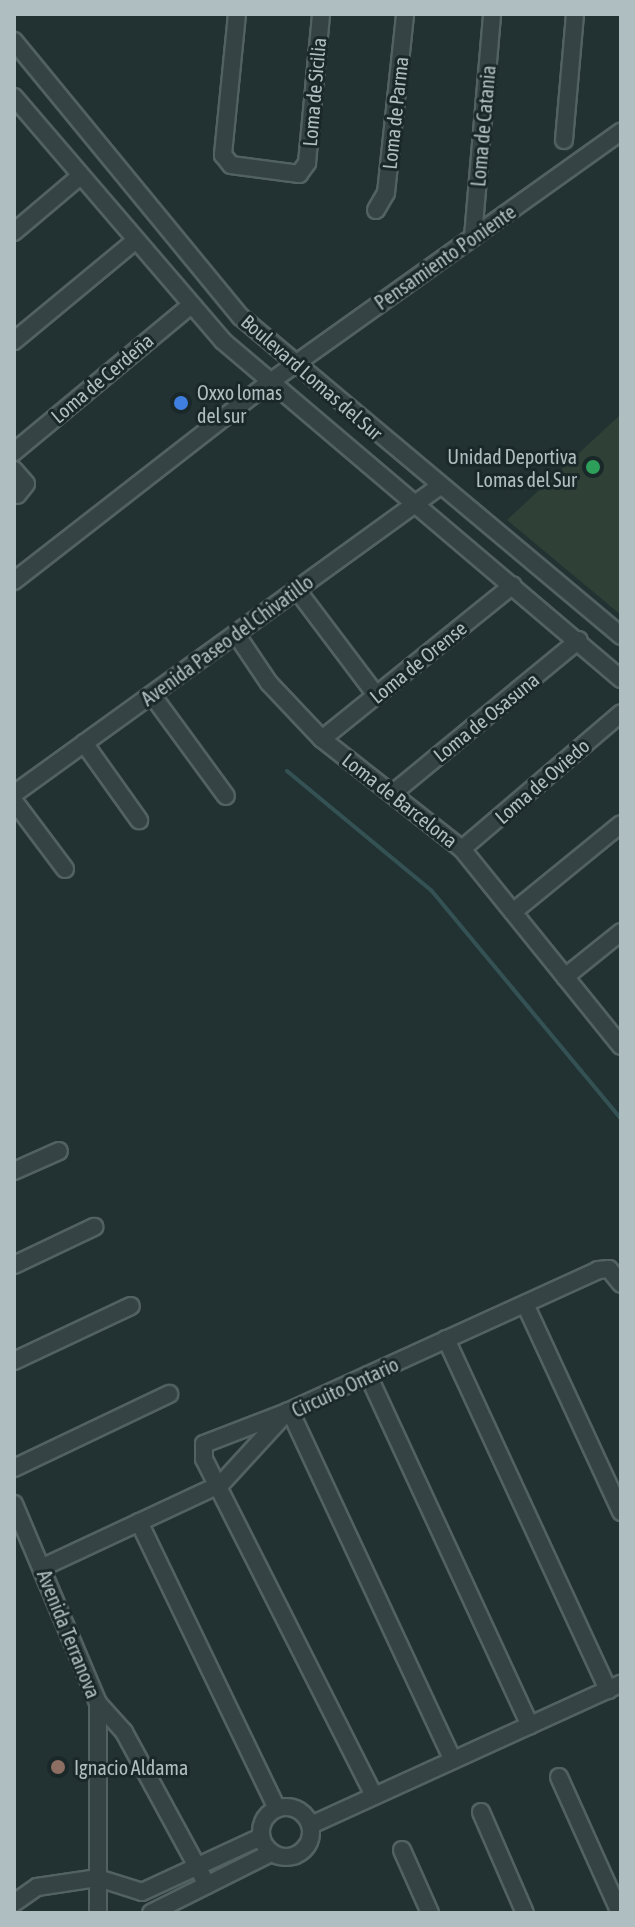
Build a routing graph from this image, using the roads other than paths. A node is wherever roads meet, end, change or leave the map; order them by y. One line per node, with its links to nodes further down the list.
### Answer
1 (237, 14): 2 (street, Loma de Sicilia)
2 (321, 14)
3 (405, 14): 11 (street, Loma de Parma)
4 (492, 14): 13 (street, Loma de Catania)
5 (575, 14): 9 (street)
6 (14, 41): 17 (street, Boulevard Lomas del Sur)
7 (14, 97): 10 (street, Boulevard Lomas del Sur)
8 (621, 132): 13 (street, Pensamiento Poniente)
9 (564, 140)
10 (79, 177): 12 (street); 14 (street, Boulevard Lomas del Sur)
11 (376, 210)
12 (14, 232)
13 (473, 237): 17 (street, Pensamiento Poniente)
14 (135, 241): 15 (street, Boulevard Lomas del Sur); 16 (street)
15 (191, 305): 18 (street, Boulevard Lomas del Sur); 19 (street, Loma de Cerdeña)
16 (14, 341)
17 (294, 365): 18 (street, Pensamiento Poniente); 21 (street, Boulevard Lomas del Sur)
18 (270, 382): 23 (street, Boulevard Lomas del Sur); 24 (street)
19 (14, 452)
20 (14, 470): 22 (street)
21 (440, 486): 23 (street, Avenida Paseo del Chivatillo); 28 (street, Boulevard Lomas del Sur)
22 (17, 495)
23 (416, 504): 25 (street, Boulevard Lomas del Sur); 26 (street, Avenida Paseo del Chivatillo)
24 (14, 581)
25 (513, 585): 29 (street, Boulevard Lomas del Sur); 32 (street, Loma de Orense)
26 (297, 590): 27 (street, Avenida Paseo del Chivatillo); 32 (street)
27 (236, 634): 31 (street, Avenida Paseo del Chivatillo); 34 (street, Loma de Barcelona)
28 (621, 636)
29 (579, 640): 30 (street, Boulevard Lomas del Sur); 37 (street, Loma de Osasuna)
30 (621, 679)
31 (152, 695): 35 (street, Avenida Paseo del Chivatillo); 38 (street)
32 (376, 695): 34 (street, Loma de Orense)
33 (621, 713): 42 (street, Loma de Oviedo)
34 (322, 739): 37 (street, Loma de Barcelona)
35 (84, 743): 36 (street, Avenida Paseo del Chivatillo); 40 (street)
36 (14, 794)
37 (392, 794): 42 (street, Loma de Barcelona)
38 (226, 796)
39 (14, 801): 43 (street)
40 (139, 820)
41 (621, 824): 44 (street)
42 (462, 849): 44 (street, Loma de Barcelona)
43 (65, 869)
44 (513, 912): 46 (street, Loma de Barcelona)
45 (621, 932): 46 (street)
46 (565, 977): 47 (street, Loma de Barcelona)
47 (621, 1045)
48 (59, 1151): 49 (street)
49 (14, 1171)
50 (94, 1227): 51 (street)
51 (14, 1265)
52 (621, 1284): 53 (street, Circuito Ontario)
53 (525, 1304): 55 (street, Circuito Ontario); 63 (street)
54 (131, 1306): 56 (street)
55 (446, 1339): 57 (street, Circuito Ontario); 66 (street)
56 (14, 1361)
57 (368, 1375): 59 (street, Circuito Ontario); 68 (street)
58 (169, 1394): 60 (street)
59 (288, 1412): 61 (street, Circuito Ontario); 61 (street); 69 (street)
60 (14, 1468)
61 (221, 1484): 64 (street, Circuito Ontario); 71 (street)
62 (14, 1504): 65 (street, Avenida Terranova)
63 (621, 1512)
64 (139, 1522): 65 (street, Circuito Ontario); 72 (street)
65 (43, 1567): 67 (street, Avenida Terranova)
66 (614, 1687): 68 (street)
67 (98, 1703): 78 (street); 79 (street, Avenida Terranova)
68 (530, 1725): 69 (street)
69 (453, 1760): 71 (street)
70 (559, 1777): 86 (street)
71 (374, 1796): 74 (street)
72 (277, 1809): 74 (street); 75 (street)
73 (481, 1812): 85 (street)
74 (311, 1825): 77 (street)
75 (261, 1837): 77 (street); 78 (street)
76 (402, 1850): 84 (street)
77 (271, 1853): 80 (street)
78 (198, 1866): 79 (street); 80 (street)
79 (98, 1878): 81 (street); 82 (street, Avenida Terranova)
80 (207, 1885): 83 (street)
81 (14, 1903)
82 (98, 1913)
83 (151, 1913)
84 (430, 1913)
85 (525, 1913)
86 (620, 1913)

